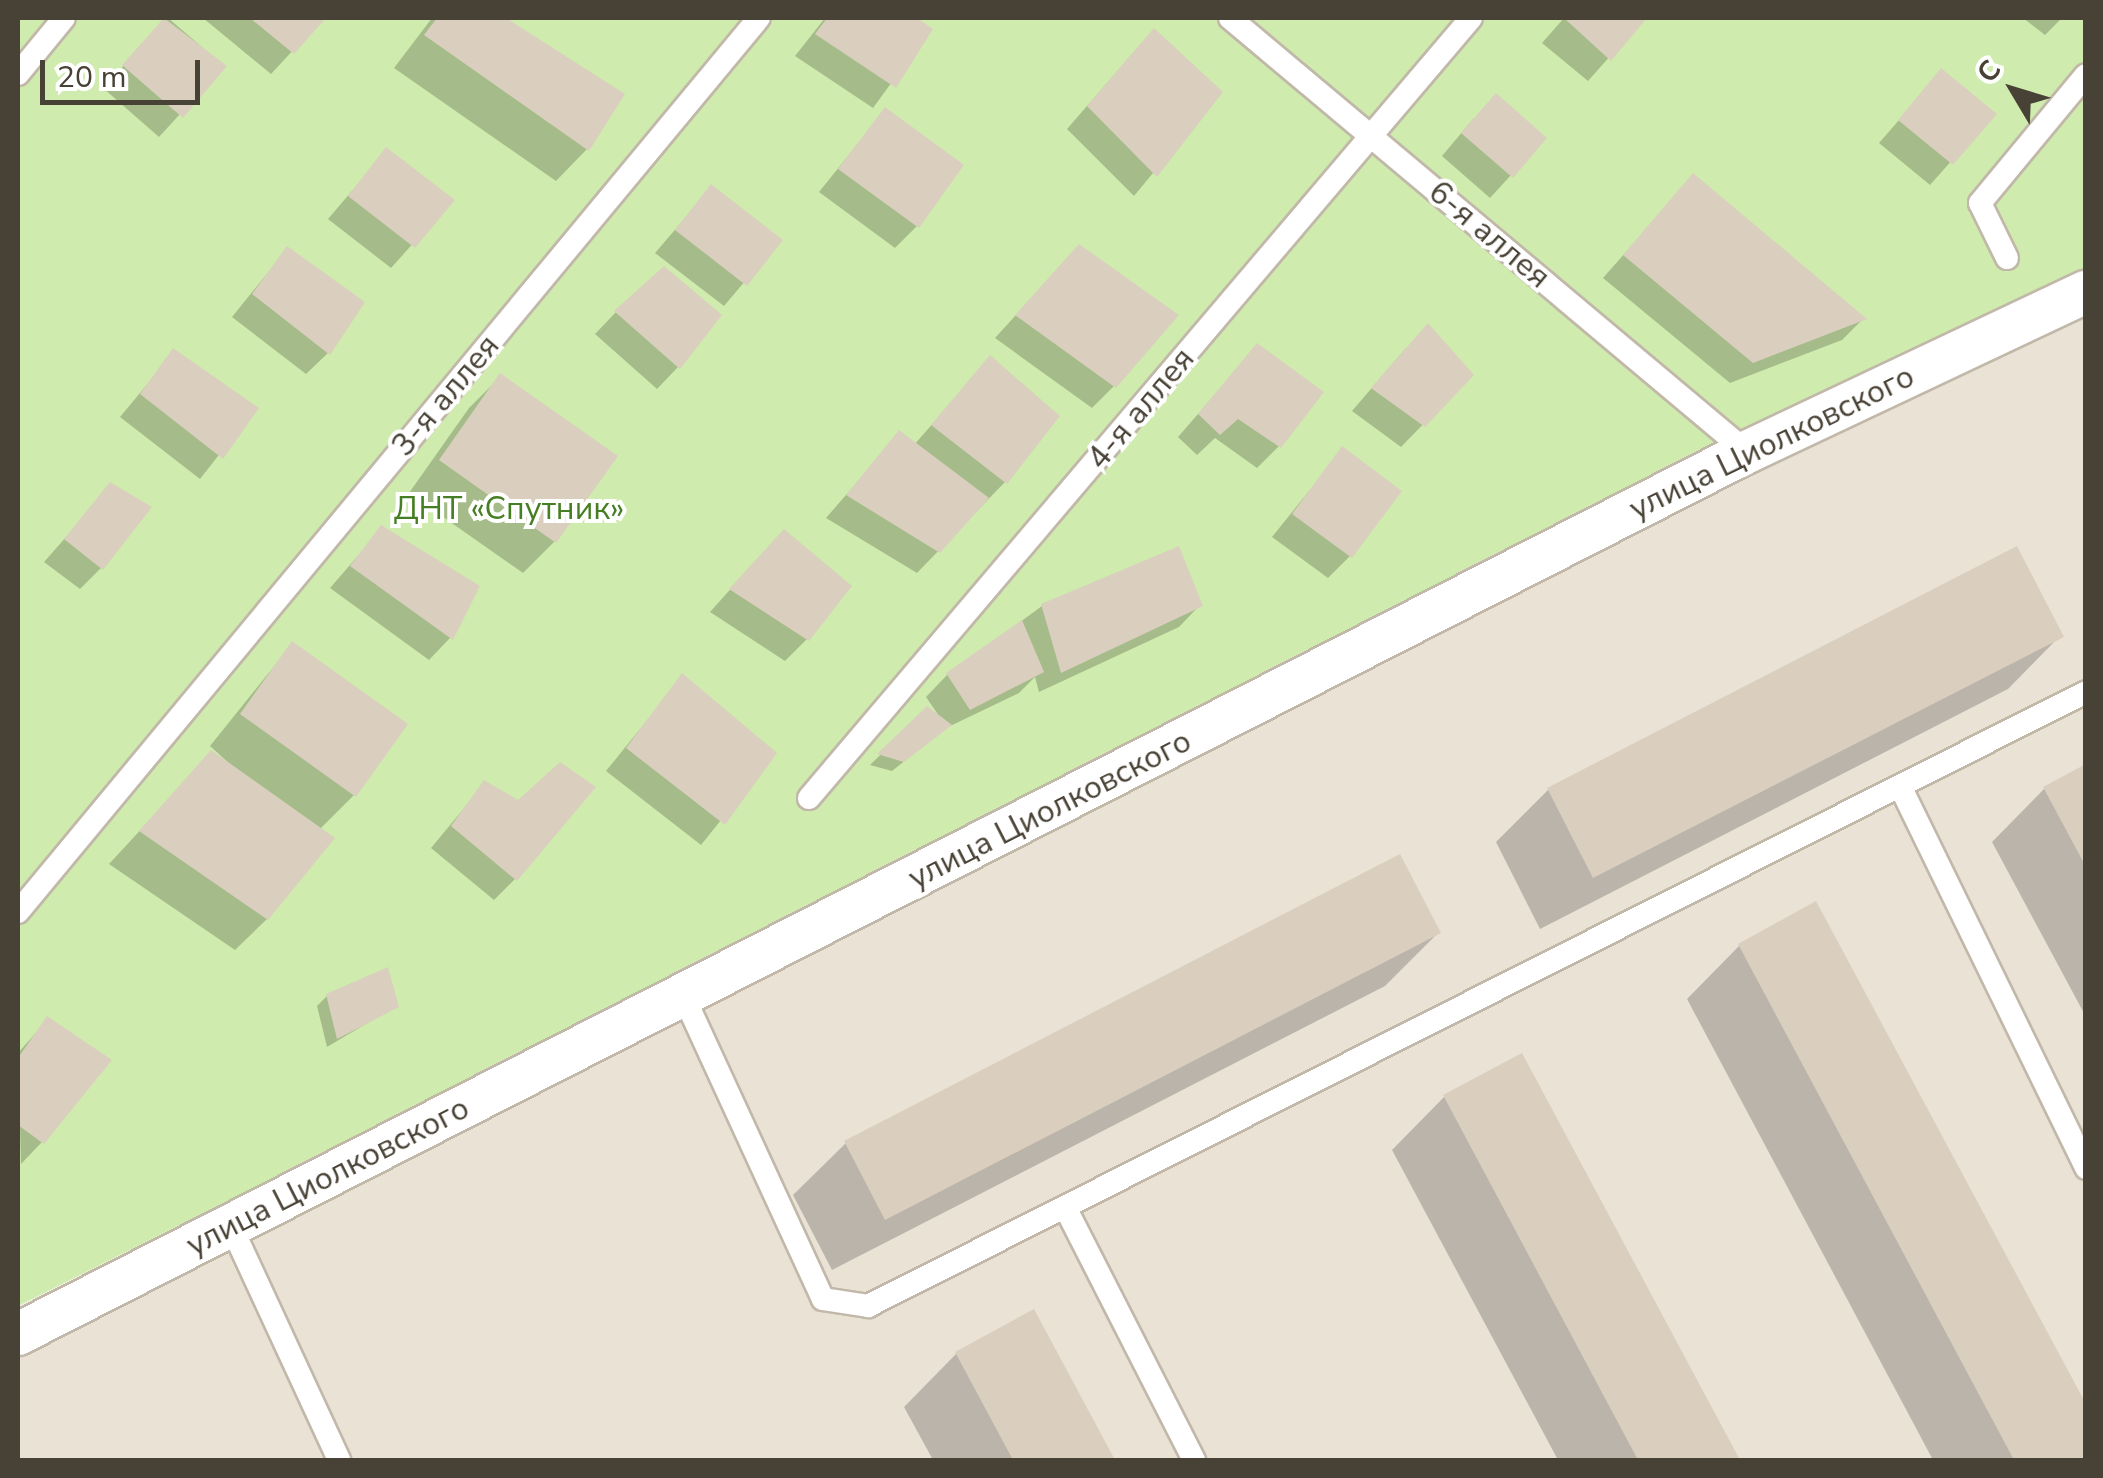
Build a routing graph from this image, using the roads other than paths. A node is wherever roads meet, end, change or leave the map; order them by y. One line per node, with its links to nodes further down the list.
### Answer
1 (64, 18): 5 (lane)
2 (759, 18): 14 (lane, 3-я аллея)
3 (1230, 18): 7 (lane, 6-я аллея)
4 (1470, 18): 7 (lane, 4-я аллея)
5 (18, 74)
6 (2086, 75): 8 (lane)
7 (1372, 137): 10 (lane, 6-я аллея); 13 (lane, 4-я аллея)
8 (2007, 258)
9 (2086, 292): 10 (street, улица Циолковского)
10 (1747, 452): 15 (street, улица Циолковского)
11 (2086, 692): 12 (lane)
12 (1900, 786): 16 (lane); 17 (lane)
13 (809, 798)
14 (18, 912)
15 (684, 997): 17 (lane); 18 (street, улица Циолковского)
16 (2086, 1168)
17 (1065, 1207): 21 (lane)
18 (231, 1226): 19 (street, улица Циолковского); 20 (lane)
19 (18, 1334)
20 (339, 1460)
21 (1194, 1460)

